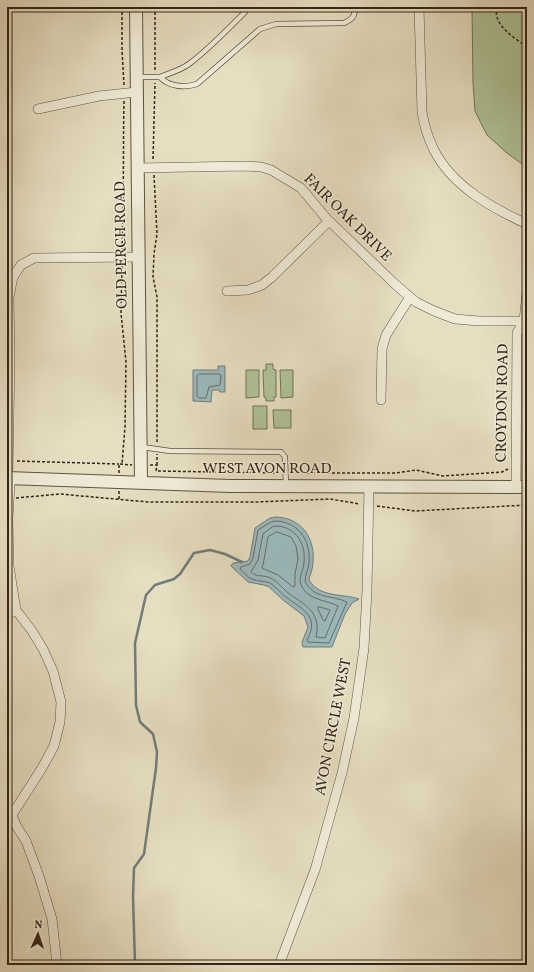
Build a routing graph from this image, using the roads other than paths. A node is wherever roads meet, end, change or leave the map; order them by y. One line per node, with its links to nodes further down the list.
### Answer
1 (136, 7): 5 (street, OLD PERCH ROAD)
2 (245, 7): 6 (lane)
3 (355, 7): 6 (lane)
4 (419, 7): 11 (street)
5 (136, 77): 6 (lane); 7 (street, OLD PERCH ROAD)
6 (158, 77)
7 (136, 92): 8 (street); 9 (street, OLD PERCH ROAD)
8 (38, 108)
9 (137, 168): 10 (street, FAIR OAK DRIVE); 12 (street, OLD PERCH ROAD)
10 (329, 220): 13 (street); 15 (street, FAIR OAK DRIVE)
11 (527, 224)
12 (138, 257): 18 (street, OLD PERCH ROAD); 19 (street)
13 (227, 291)
14 (527, 292): 16 (street, CROYDON ROAD)
15 (410, 298): 16 (street, FAIR OAK DRIVE); 17 (street)
16 (526, 323): 23 (street, CROYDON ROAD)
17 (381, 400)
18 (140, 447): 20 (street, OLD PERCH ROAD); 21 (lane)
19 (8, 478): 20 (street, WEST AVON ROAD); 24 (street)
20 (141, 482): 21 (street, WEST AVON ROAD)
21 (286, 486): 22 (street, WEST AVON ROAD)
22 (369, 486): 23 (street, WEST AVON ROAD); 28 (street, AVON CIRCLE WEST)
23 (521, 486)
24 (16, 610): 25 (street); 26 (street)
25 (7, 615)
26 (9, 813): 27 (street)
27 (57, 965)
28 (279, 965)

